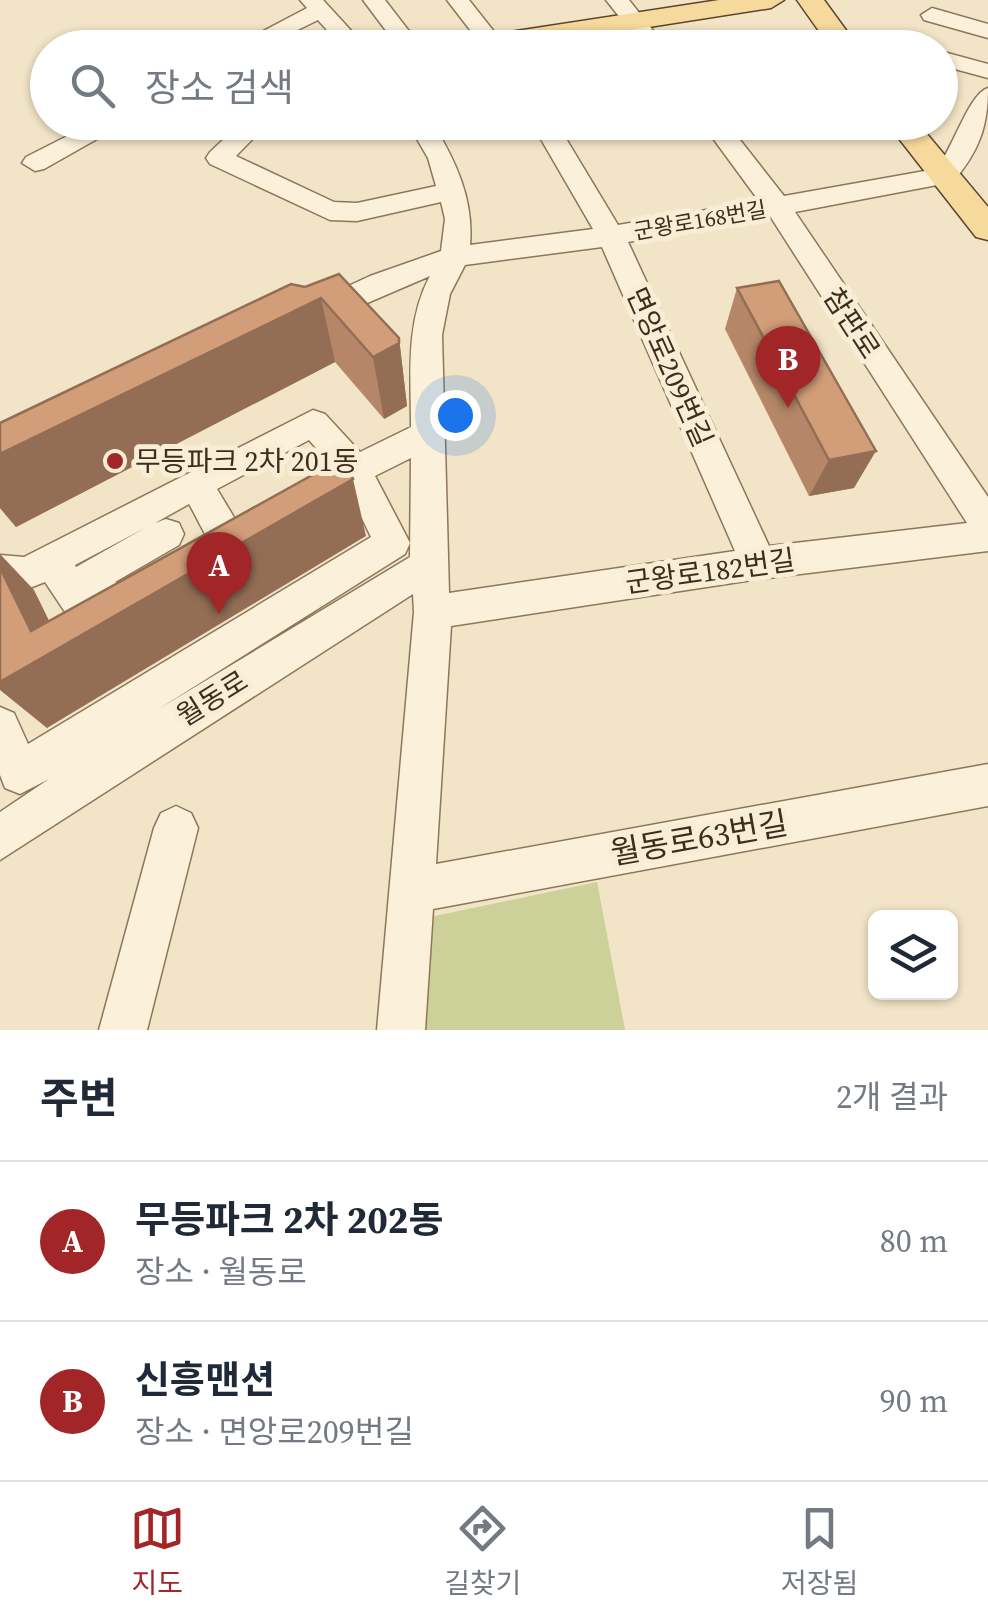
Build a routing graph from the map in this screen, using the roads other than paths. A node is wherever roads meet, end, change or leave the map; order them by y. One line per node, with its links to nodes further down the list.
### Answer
1 (374, 0): 11 (street)
2 (458, 0): 12 (street)
3 (770, 0): 5 (main road)
4 (810, 0): 15 (main road)
5 (724, 3): 7 (main road)
6 (316, 5): 9 (street); 10 (street)
7 (626, 10): 13 (main road); 14 (street)
8 (932, 15): 16 (street)
9 (273, 30)
10 (339, 30)
11 (398, 30)
12 (482, 30)
13 (551, 30)
14 (642, 30)
15 (832, 30)
16 (988, 31)
17 (958, 63): 18 (street)
18 (988, 71)
19 (988, 96): 27 (street)
20 (79, 140): 26 (street)
21 (238, 140): 28 (street)
22 (430, 140): 28 (street)
23 (555, 140): 31 (street, 면앙로209번길)
24 (727, 140): 29 (street, 참판로)
25 (915, 140): 27 (main road)
26 (35, 162)
27 (944, 176): 29 (street, 군왕로168번길); 30 (main road)
28 (452, 191): 32 (street)
29 (777, 206): 31 (street, 군왕로168번길); 37 (street, 참판로)
30 (988, 228)
31 (611, 236): 32 (street, 군왕로168번길); 41 (street, 면앙로209번길)
32 (455, 257): 33 (street, 군왕로168번길); 34 (street)
33 (370, 327)
34 (426, 435): 35 (street); 42 (street)
35 (355, 470): 36 (street); 46 (street)
36 (196, 485): 40 (street); 44 (street)
37 (988, 526)
38 (988, 536): 41 (street, 군왕로182번길)
39 (176, 544): 44 (street)
40 (232, 544)
41 (758, 562): 45 (street, 군왕로182번길)
42 (428, 565): 45 (street); 49 (street, 월동로)
43 (0, 570): 44 (street)
44 (61, 575)
45 (434, 612): 50 (street)
46 (0, 727)
47 (988, 786): 50 (street, 월동로63번길)
48 (176, 828): 51 (street)
49 (0, 838)
50 (410, 891): 52 (street)
51 (123, 1030)
52 (401, 1030)

